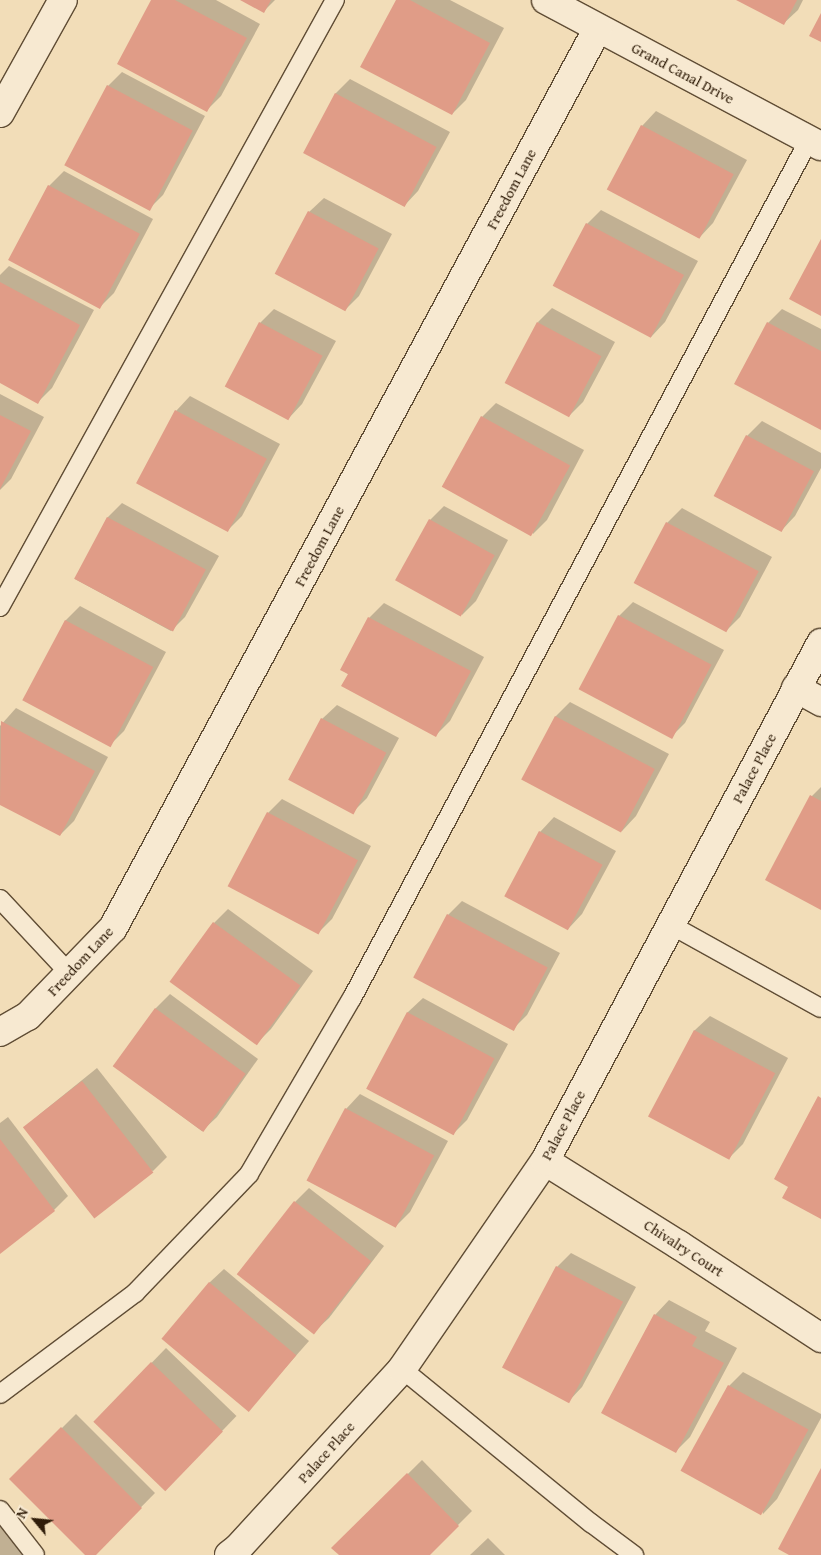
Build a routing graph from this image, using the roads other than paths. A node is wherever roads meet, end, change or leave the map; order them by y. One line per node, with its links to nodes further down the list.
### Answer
1 (63, 0): 5 (street)
2 (335, 0): 7 (lane)
3 (546, 0): 4 (street, Grand Canal Drive)
4 (598, 28): 6 (street, Grand Canal Drive); 13 (street, Freedom Lane)
5 (0, 113)
6 (815, 143): 19 (lane)
7 (0, 607)
8 (821, 643): 9 (street, Palace Place)
9 (796, 688): 10 (street); 12 (street, Palace Place)
10 (821, 702)
11 (0, 899): 13 (lane)
12 (670, 924): 14 (lane); 16 (street, Palace Place)
13 (69, 973): 15 (street, Freedom Lane)
14 (821, 1008)
15 (0, 1032)
16 (545, 1161): 17 (street, Chivalry Court); 18 (street, Palace Place)
17 (821, 1338)
18 (402, 1369): 21 (street, Palace Place); 23 (lane)
19 (0, 1394)
20 (0, 1510): 22 (lane)
21 (237, 1553)
22 (35, 1555)
23 (634, 1555)

